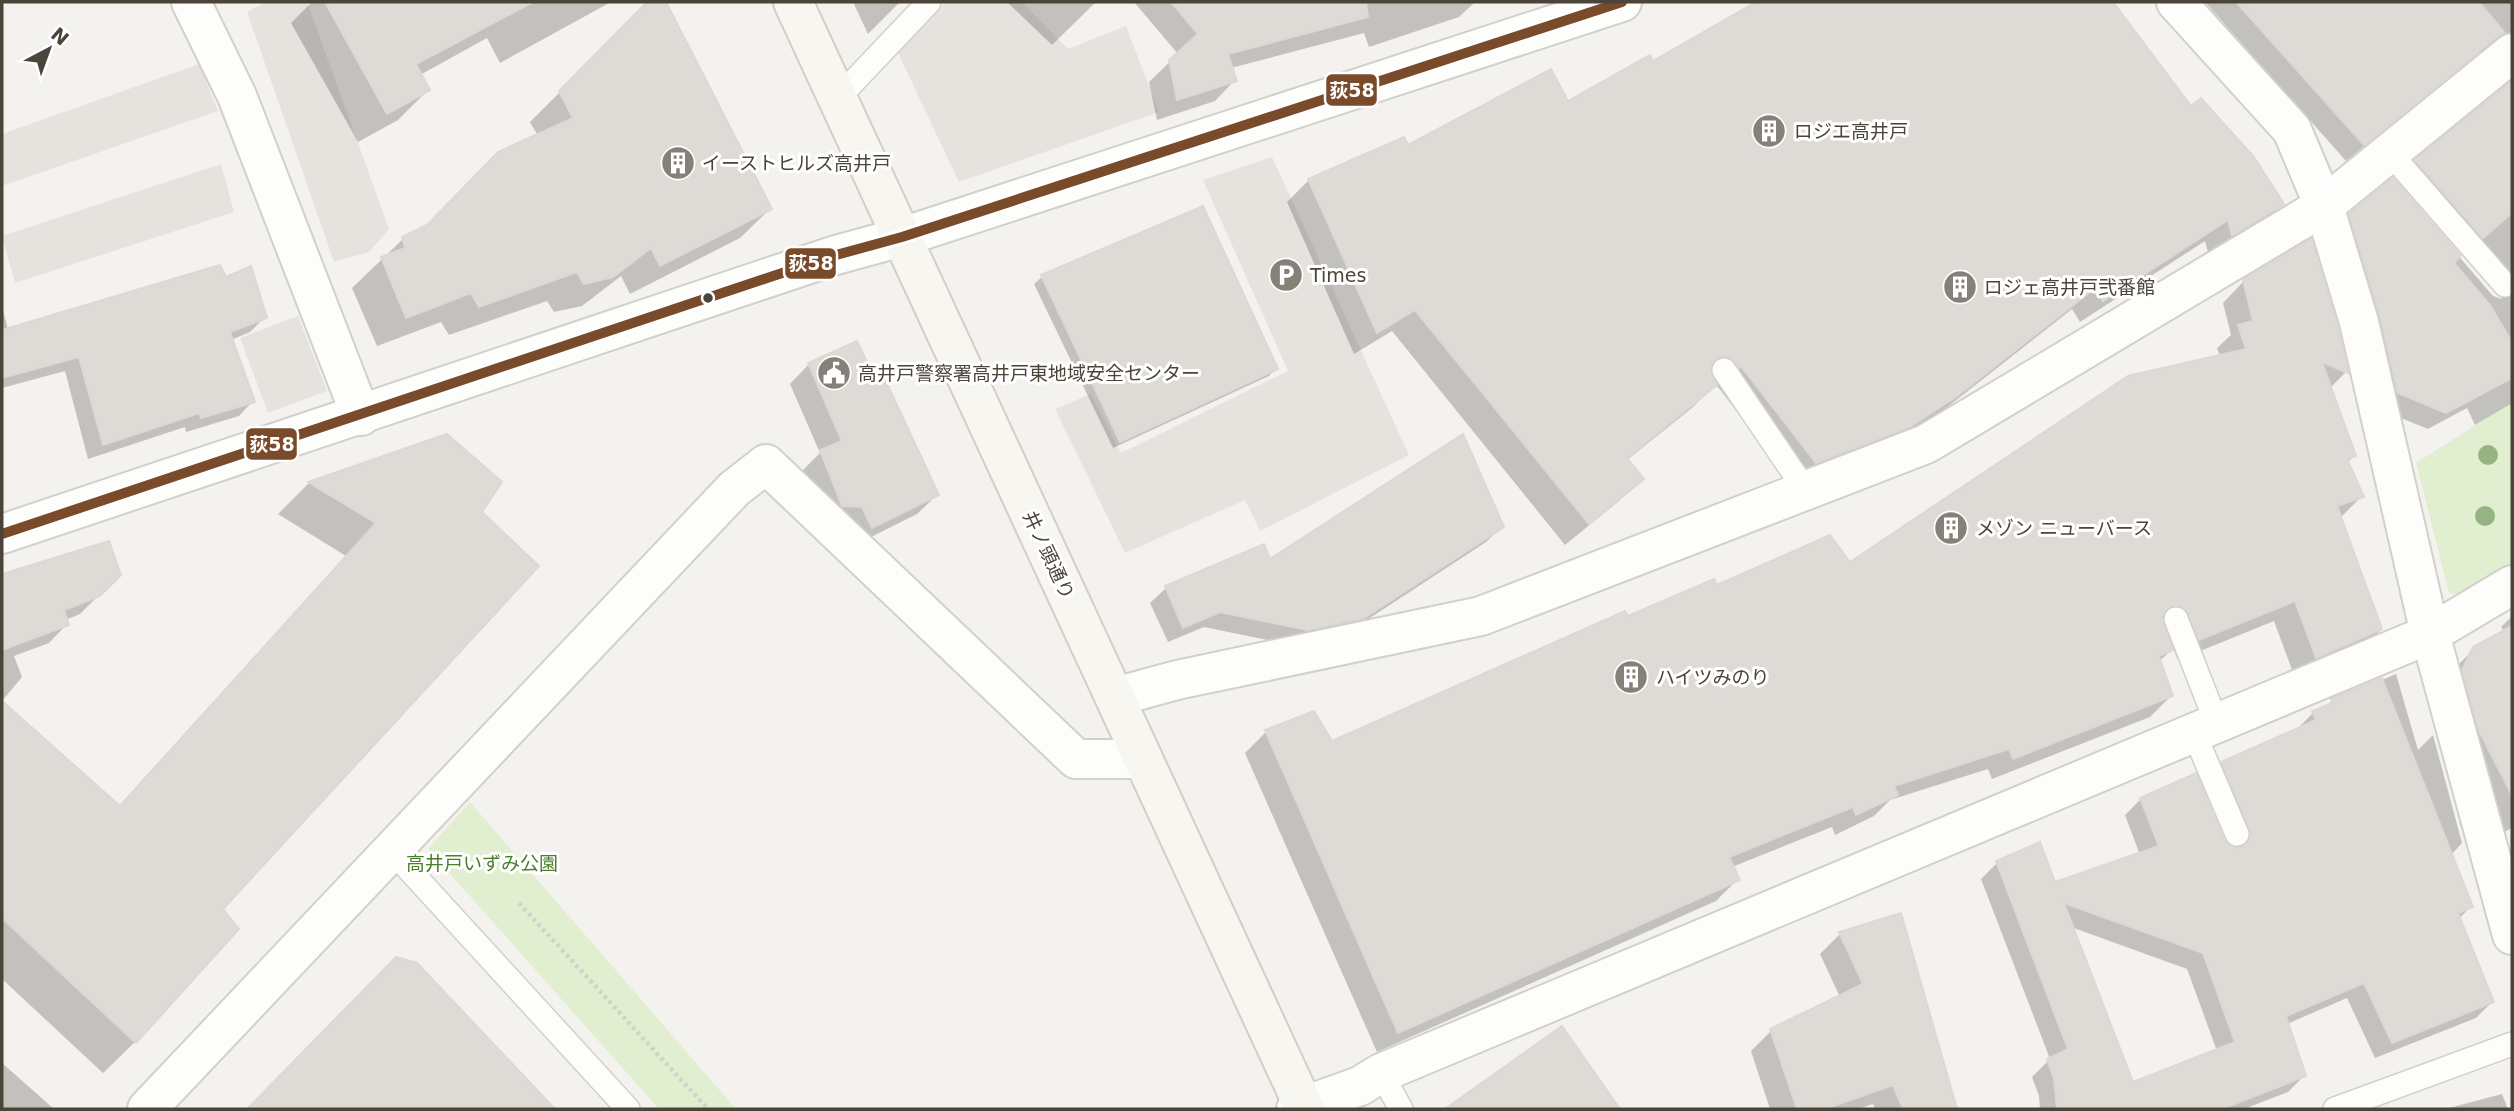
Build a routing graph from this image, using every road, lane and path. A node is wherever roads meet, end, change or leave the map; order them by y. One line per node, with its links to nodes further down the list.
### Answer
1 (191, 2): 13 (street)
2 (793, 2): 7 (main road, 井ノ頭通り)
3 (929, 2): 7 (lane)
4 (1622, 2): 10 (street)
5 (2176, 2): 9 (street)
6 (2512, 53): 8 (street)
7 (837, 99): 10 (main road, 井ノ頭通り)
8 (2390, 153): 9 (street); 11 (lane)
9 (2324, 206): 14 (street); 18 (street)
10 (902, 237): 13 (street); 19 (main road, 井ノ頭通り)
11 (2505, 285)
12 (1724, 370): 14 (lane)
13 (362, 415): 15 (street)
14 (1806, 491): 19 (street)
15 (2, 534)
16 (2512, 585): 18 (street)
17 (2176, 619): 20 (lane)
18 (2430, 634): 20 (street); 25 (street)
19 (1115, 697): 21 (main road, 井ノ頭通り)
20 (2205, 728): 22 (lane); 27 (street)
21 (1143, 759): 23 (street); 28 (main road, 井ノ頭通り)
22 (2237, 834)
23 (392, 851): 29 (street); 30 (lane)
24 (519, 903): 31 (path)
25 (2512, 935)
26 (2512, 1044): 33 (lane)
27 (1381, 1073): 28 (street); 32 (lane)
28 (1301, 1108)
29 (147, 1109)
30 (628, 1109)
31 (708, 1109)
32 (1401, 1109)
33 (2335, 1109)

